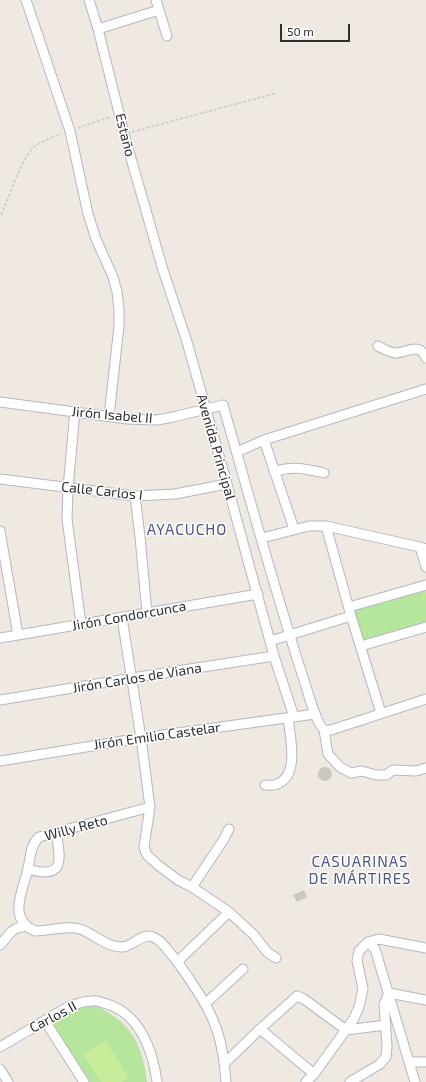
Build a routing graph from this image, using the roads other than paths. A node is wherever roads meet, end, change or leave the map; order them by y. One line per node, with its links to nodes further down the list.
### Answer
1 (26, 0): 15 (street)
2 (89, 0): 5 (street, Estaño)
3 (156, 0): 4 (street)
4 (159, 10): 5 (street); 6 (street)
5 (98, 29): 7 (street, Estaño)
6 (167, 36)
7 (163, 270): 13 (street, Avenida Principal)
8 (378, 346): 9 (street)
9 (426, 358)
10 (426, 389): 16 (street)
11 (0, 402): 14 (street, Jirón Isabel II)
12 (223, 405): 13 (street, Jirón Isabel II); 17 (street, Avenida Principal)
13 (205, 409): 15 (street, Jirón Isabel II); 21 (street, Avenida Principal)
14 (75, 412): 15 (street, Jirón Isabel II); 22 (street)
15 (109, 416)
16 (264, 440): 17 (street); 18 (street)
17 (237, 452): 27 (street, Avenida Principal)
18 (274, 472): 19 (street); 25 (street)
19 (324, 473)
20 (0, 479): 22 (street, Calle Carlos I)
21 (227, 484): 23 (street, Calle Carlos I); 31 (street, Avenida Principal)
22 (68, 488): 23 (street, Calle Carlos I); 35 (street)
23 (135, 496): 33 (street)
24 (326, 526): 25 (street); 28 (street); 32 (street)
25 (294, 529): 27 (street)
26 (0, 531): 37 (street)
27 (262, 538): 38 (street, Avenida Principal)
28 (423, 548): 29 (street)
29 (426, 567)
30 (426, 585): 32 (street)
31 (258, 594): 33 (street, Jirón Condorcunca); 40 (street, Avenida Principal)
32 (350, 612): 38 (street); 41 (street)
33 (147, 614): 34 (street, Jirón Condorcunca)
34 (122, 618): 35 (street, Jirón Condorcunca); 43 (street)
35 (81, 624): 37 (street, Jirón Condorcunca)
36 (426, 627): 41 (street)
37 (18, 635): 39 (street, Jirón Condorcunca)
38 (289, 635): 40 (street); 47 (street, Avenida Principal)
39 (0, 638)
40 (270, 641): 42 (street, Avenida Principal)
41 (361, 646): 46 (street)
42 (274, 656): 43 (street, Jirón Carlos de Viana); 48 (street, Avenida Principal)
43 (132, 678): 45 (street, Jirón Carlos de Viana); 50 (street)
44 (426, 699): 46 (street)
45 (0, 700)
46 (382, 713): 49 (street)
47 (315, 714): 48 (street, Jirón Emilio Castelar); 49 (street, Avenida Principal)
48 (291, 717): 50 (street, Jirón Emilio Castelar); 53 (street, Avenida Principal)
49 (324, 730): 52 (street, Avenida Principal)
50 (141, 738): 51 (street, Jirón Emilio Castelar); 54 (street)
51 (0, 761)
52 (426, 768)
53 (265, 785)
54 (150, 807): 56 (street, Willy Reto); 58 (street)
55 (229, 829): 58 (street)
56 (56, 833): 57 (street, Willy Reto); 57 (street)
57 (28, 869): 60 (street, Willy Reto)
58 (192, 888): 59 (street)
59 (229, 912): 64 (street); 65 (street)
60 (26, 926): 62 (street); 65 (street)
61 (368, 942): 63 (street); 67 (street); 73 (street)
62 (0, 945)
63 (426, 948)
64 (276, 958)
65 (178, 961): 69 (street)
66 (243, 968): 69 (street)
67 (389, 992): 68 (street); 71 (street); 75 (street)
68 (426, 1000)
69 (206, 1003): 77 (street)
70 (45, 1020): 74 (street, Carlos II); 81 (street); 82 (street, Carlos II)
71 (386, 1025): 73 (street); 85 (street)
72 (260, 1029): 73 (street); 77 (street); 79 (street)
73 (346, 1030): 79 (street)
74 (0, 1047)
75 (409, 1062): 76 (street); 86 (street)
76 (426, 1062)
77 (225, 1063): 83 (street)
78 (0, 1069): 80 (street)
79 (314, 1074): 84 (street)
80 (8, 1082)
81 (84, 1082)
82 (157, 1082)
83 (226, 1082)
84 (306, 1082)
85 (350, 1082)
86 (415, 1082)

